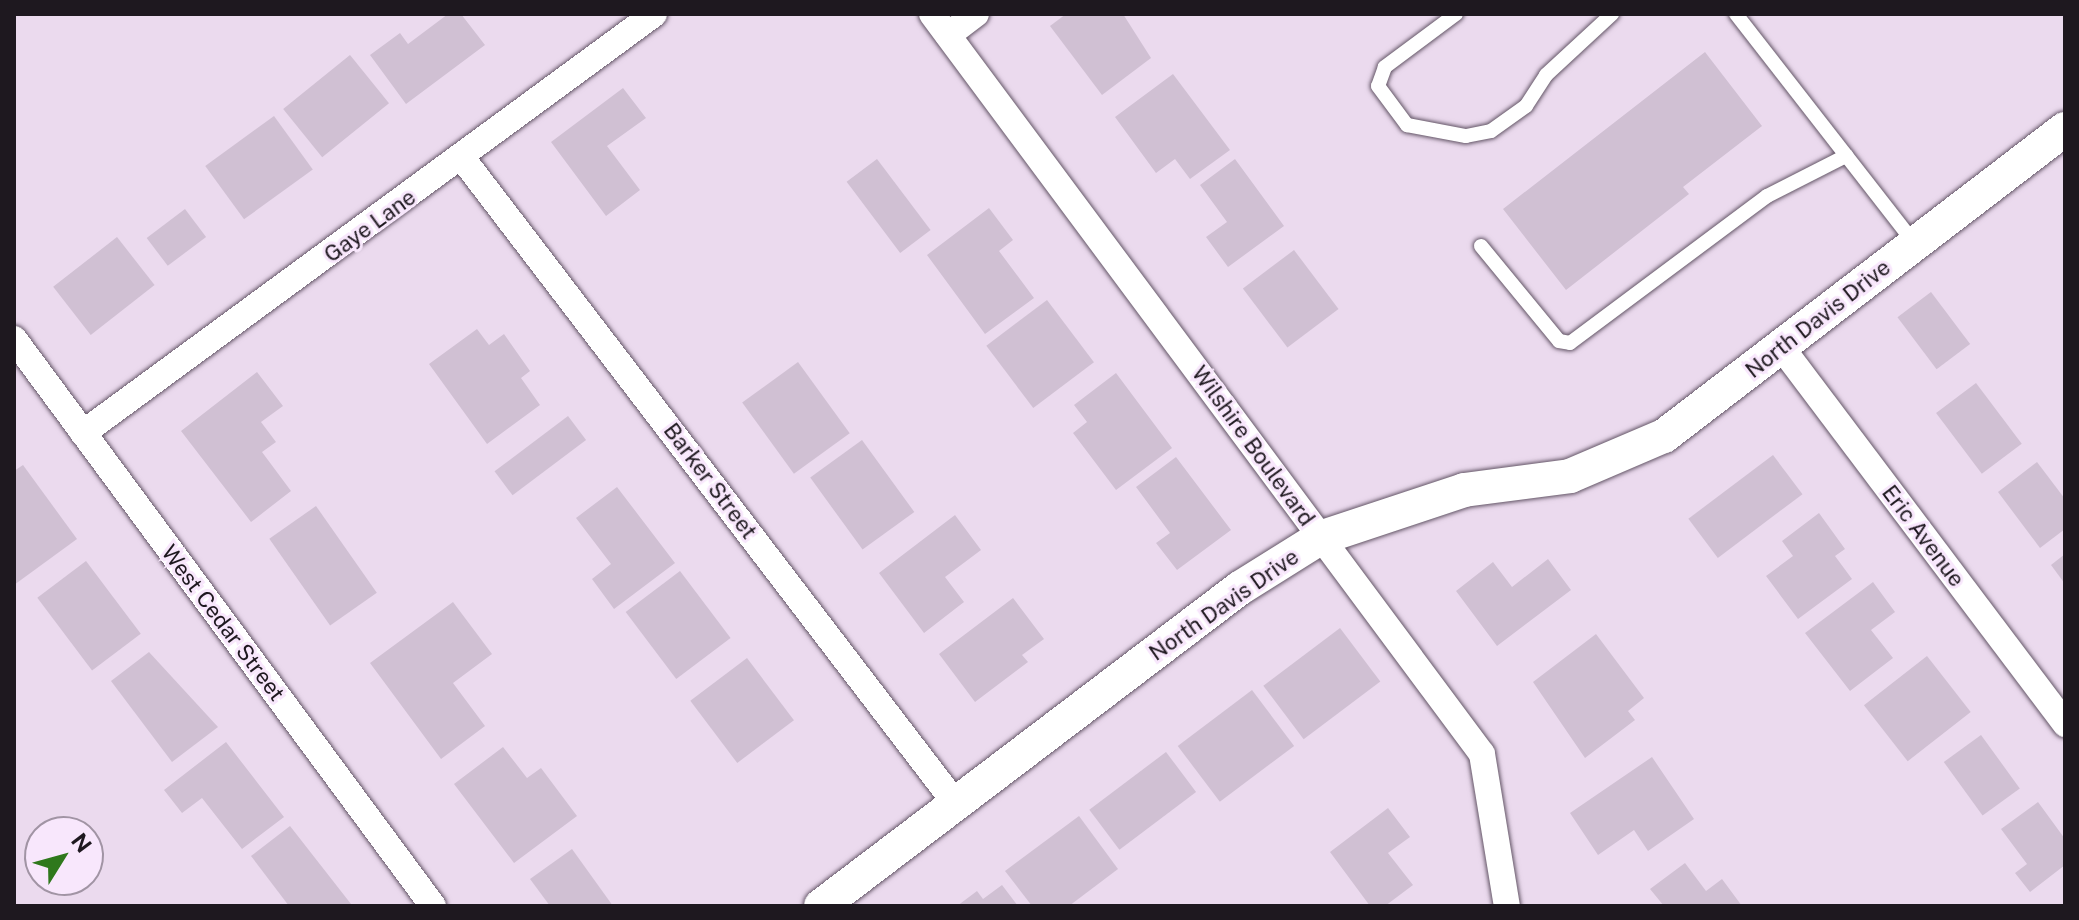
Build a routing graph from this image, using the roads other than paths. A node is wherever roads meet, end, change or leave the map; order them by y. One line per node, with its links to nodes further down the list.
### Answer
1 (654, 14): 10 (street, Gaye Lane)
2 (932, 14): 7 (street, Wilshire Boulevard)
3 (976, 14): 7 (street)
4 (1456, 14): 5 (lane)
5 (1612, 14)
6 (1741, 17): 9 (lane)
7 (948, 35): 16 (street, Wilshire Boulevard)
8 (2065, 129): 11 (street, North Davis Drive)
9 (1846, 156): 11 (lane); 12 (lane)
10 (463, 159): 15 (street, Gaye Lane); 18 (street, Barker Street)
11 (1915, 244): 14 (street, North Davis Drive)
12 (1481, 246)
13 (14, 339): 15 (street, West Cedar Street)
14 (1782, 348): 16 (street, North Davis Drive); 17 (street, Eric Avenue)
15 (83, 433): 19 (street, West Cedar Street)
16 (1320, 538): 18 (street, North Davis Drive); 21 (street, Wilshire Boulevard)
17 (2065, 724)
18 (956, 804): 20 (street, North Davis Drive)
19 (433, 906)
20 (821, 906)
21 (1507, 906)

